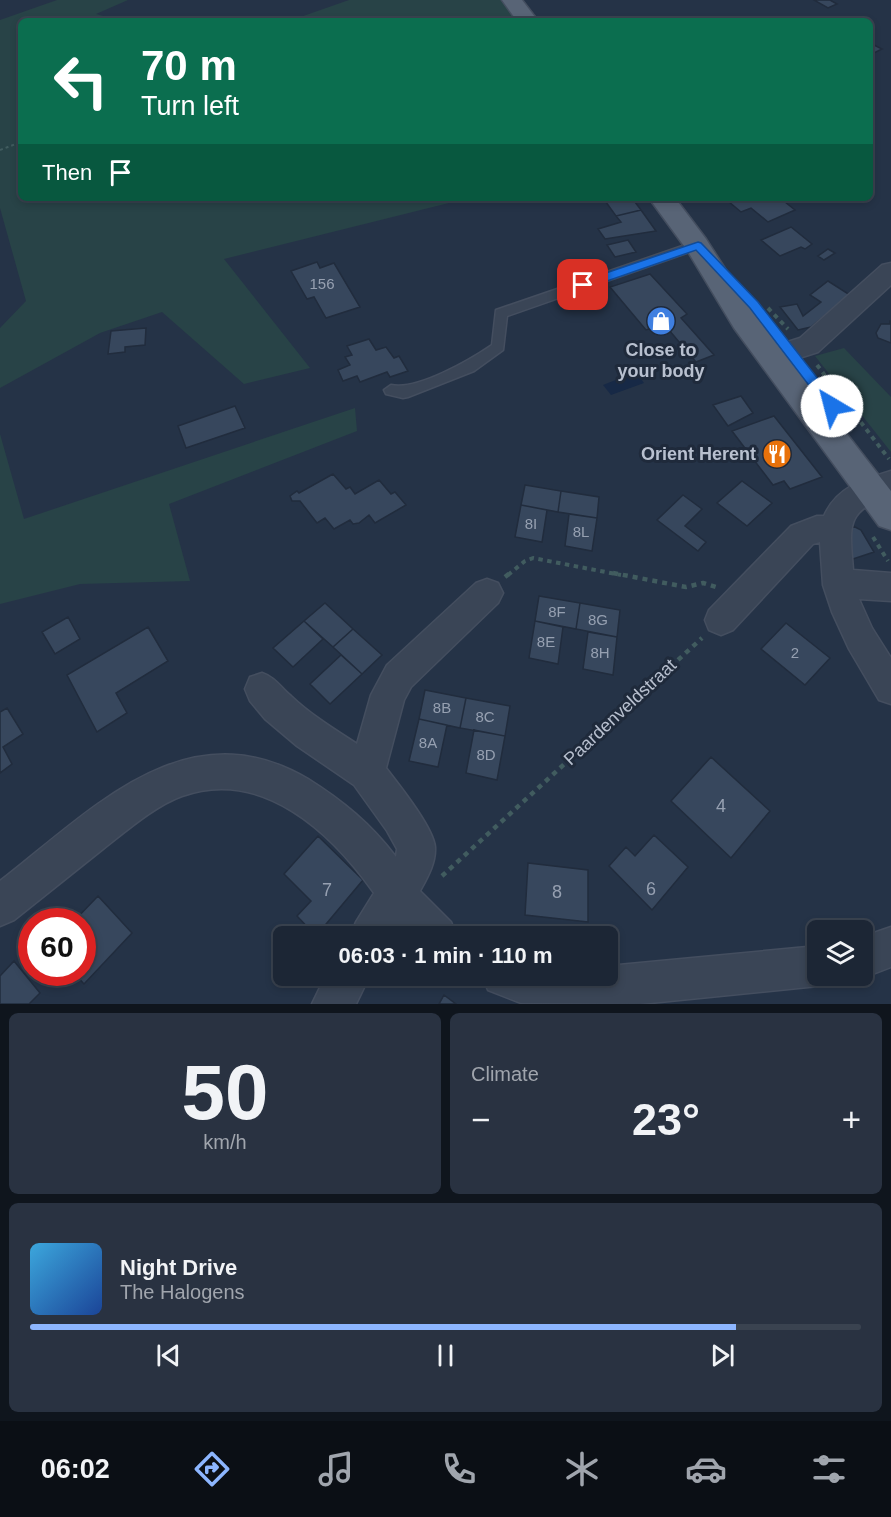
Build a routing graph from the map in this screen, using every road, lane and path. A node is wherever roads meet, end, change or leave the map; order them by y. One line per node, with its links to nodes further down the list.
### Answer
1 (512, 0): 2 (main road)
2 (526, 18)
3 (18, 143): 4 (path)
4 (0, 150)
5 (664, 201): 6 (main road)
6 (698, 245): 8 (main road); 9 (lane)
7 (891, 271): 8 (street)
8 (788, 352): 10 (path); 11 (main road)
9 (391, 390)
10 (891, 462)
11 (881, 486): 12 (main road); 13 (street)
12 (879, 522): 14 (path)
13 (835, 530): 15 (street); 18 (street)
14 (891, 566)
15 (839, 583): 16 (street); 20 (street)
16 (891, 587)
17 (487, 593): 18 (path); 22 (street)
18 (745, 594): 19 (street)
19 (721, 620): 23 (path, Paardenveldstraat)
20 (891, 688)
21 (262, 689): 22 (street)
22 (367, 772): 23 (street)
23 (403, 900): 24 (street); 25 (street); 26 (street)
24 (0, 906)
25 (376, 926)
26 (428, 926)
27 (891, 947): 28 (street)
28 (873, 954)
29 (807, 967): 30 (street)
30 (618, 985)
31 (343, 986): 34 (street)
32 (568, 986): 33 (street)
33 (613, 986)
34 (333, 1004)

